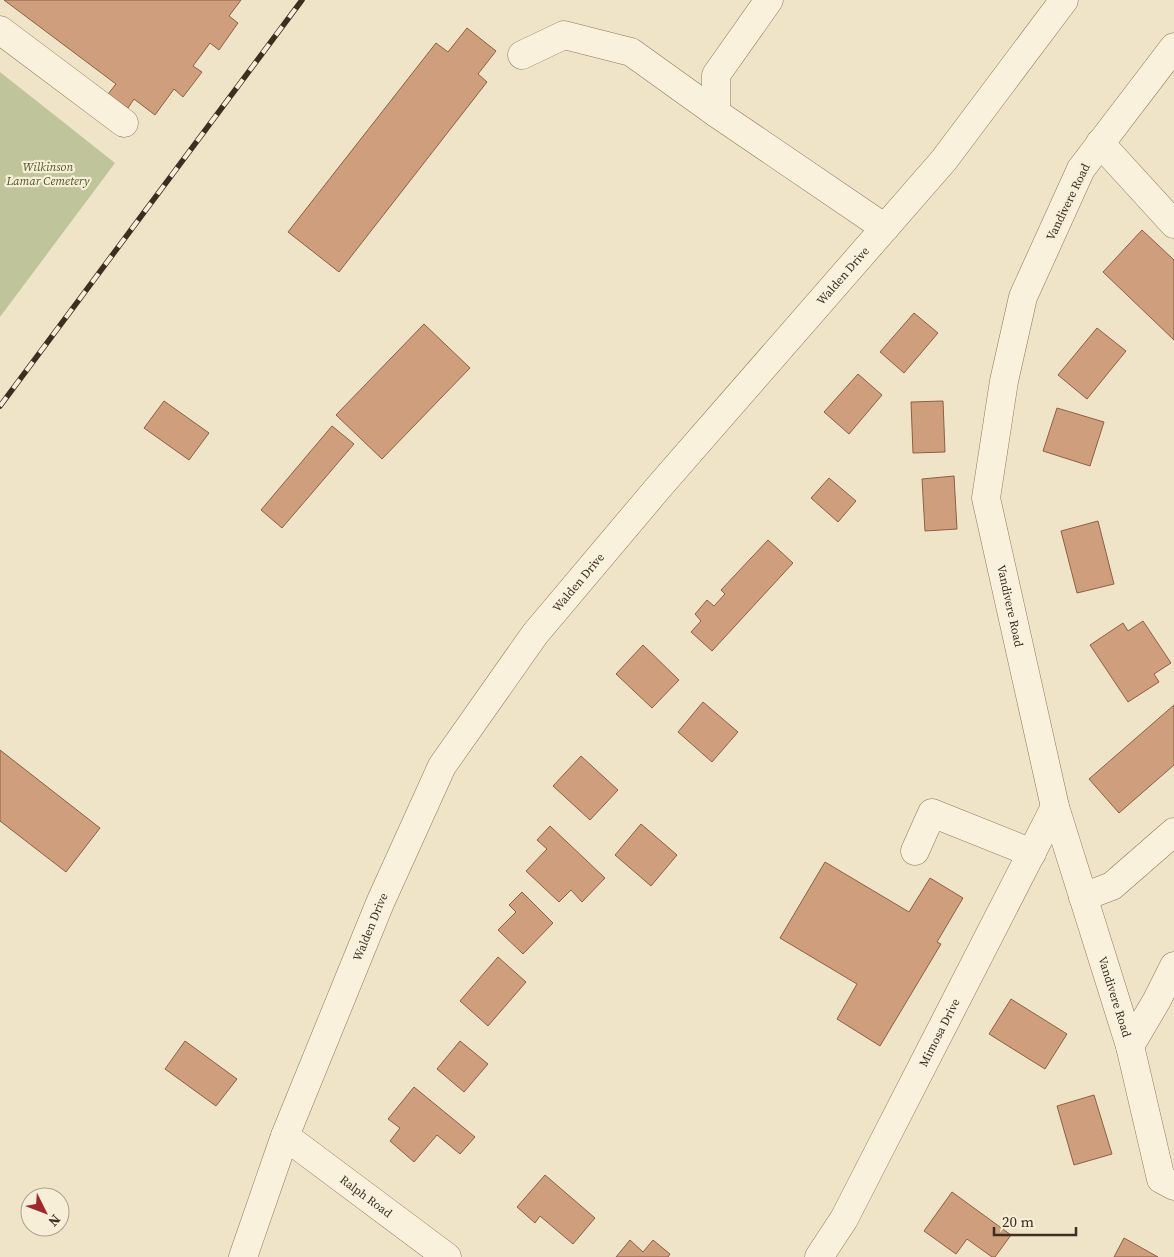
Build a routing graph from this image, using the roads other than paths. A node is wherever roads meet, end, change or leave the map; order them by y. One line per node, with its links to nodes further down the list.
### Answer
1 (769, 0): 6 (street)
2 (1064, 0): 10 (street, Walden Drive)
3 (0, 30): 7 (street)
4 (1174, 47): 8 (street, Vandivere Road)
5 (522, 55): 6 (street)
6 (716, 113): 10 (street)
7 (124, 123)
8 (1100, 143): 9 (street); 11 (street, Vandivere Road)
9 (1174, 224)
10 (886, 228): 18 (street, Walden Drive)
11 (1055, 807): 14 (street, Mimosa Drive); 15 (street, Vandivere Road)
12 (1174, 832): 15 (street)
13 (915, 851): 14 (street)
14 (1032, 853): 22 (street, Mimosa Drive)
15 (1083, 896): 17 (street, Vandivere Road)
16 (1174, 966): 17 (street)
17 (1130, 1046): 19 (street, Vandivere Road)
18 (285, 1136): 20 (street, Walden Drive); 21 (street, Ralph Road)
19 (1174, 1186)
20 (243, 1257)
21 (447, 1257)
22 (819, 1257)

